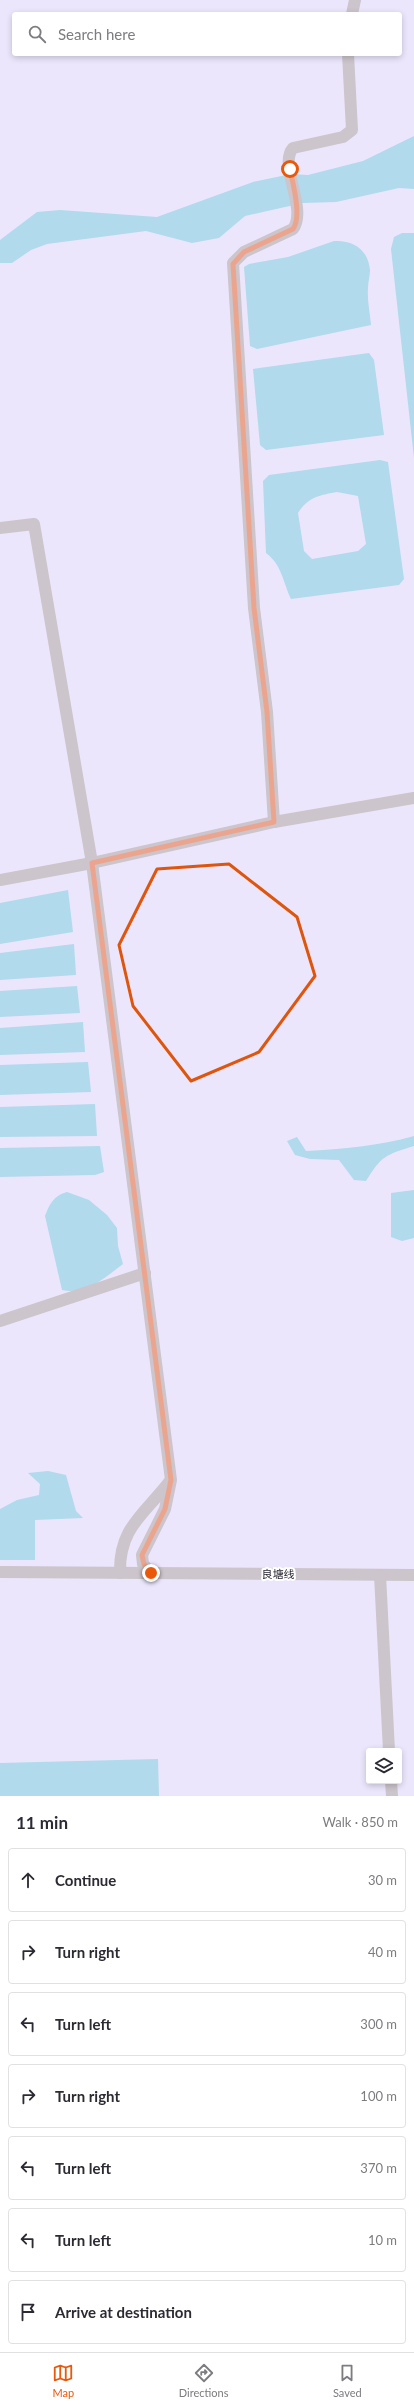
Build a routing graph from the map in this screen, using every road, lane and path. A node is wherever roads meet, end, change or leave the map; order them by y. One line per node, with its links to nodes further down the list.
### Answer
1 (354, 0): 2 (street)
2 (352, 12)
3 (348, 56): 6 (street)
4 (0, 528): 7 (street)
5 (414, 798): 6 (street)
6 (274, 822): 7 (street)
7 (92, 863): 8 (street); 9 (street)
8 (0, 880)
9 (145, 1273): 10 (street); 11 (street)
10 (0, 1321)
11 (171, 1480): 13 (street); 14 (street)
12 (0, 1572): 13 (street, 良塘线)
13 (120, 1573): 14 (street, 良塘线)
14 (151, 1573): 15 (street, 良塘线)
15 (380, 1575): 16 (street, 良塘线); 17 (street)
16 (414, 1575)
17 (390, 1748)
18 (391, 1784): 19 (street)
19 (392, 1796)

